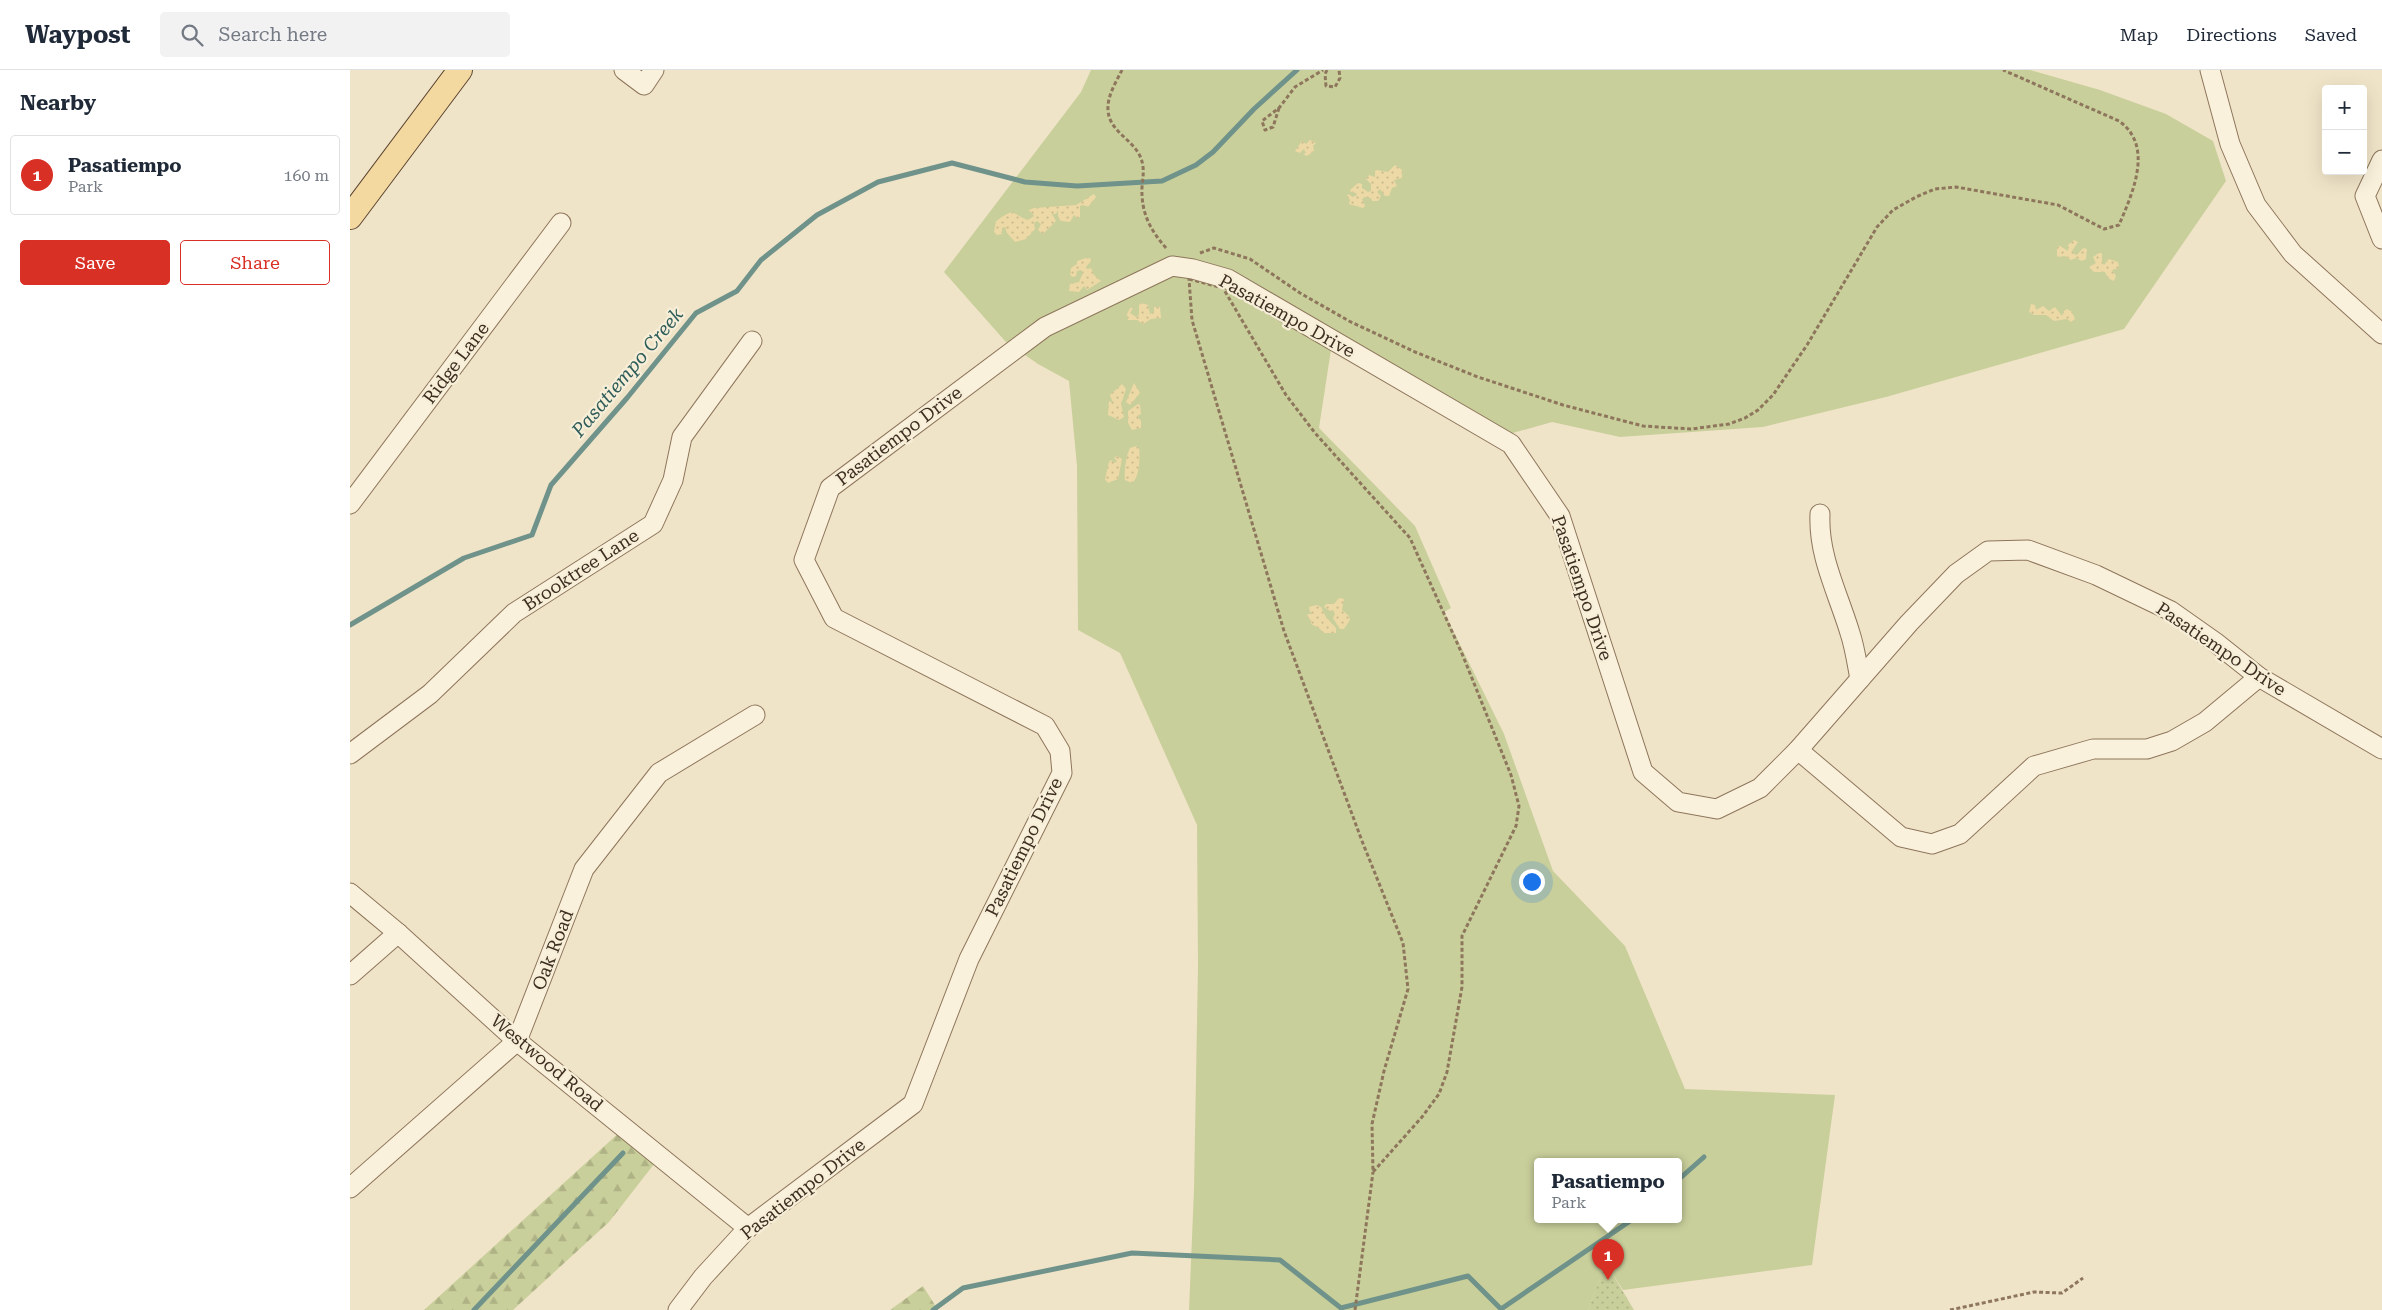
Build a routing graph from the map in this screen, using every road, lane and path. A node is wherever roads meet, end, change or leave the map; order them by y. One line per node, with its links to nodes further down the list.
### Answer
1 (460, 70): 12 (main road)
2 (624, 70): 3 (street)
3 (654, 70)
4 (1122, 70): 15 (path)
5 (1323, 70): 10 (path)
6 (1327, 70): 7 (path)
7 (1339, 70)
8 (2003, 70): 16 (path)
9 (2210, 70): 17 (street)
10 (1279, 108): 10 (path)
11 (2382, 160): 14 (street)
12 (350, 217)
13 (561, 223): 19 (street, Ridge Lane)
14 (2382, 239)
15 (1169, 252)
16 (1191, 274): 25 (street, Pasatiempo Drive); 31 (path); 31 (path); 33 (street, Pasatiempo Drive)
17 (2382, 334)
18 (752, 341): 26 (street, Brooktree Lane)
19 (350, 504)
20 (1820, 514): 22 (street)
21 (2259, 677): 22 (street, Pasatiempo Drive); 24 (street, Pasatiempo Drive); 25 (street)
22 (1860, 679): 25 (street, Pasatiempo Drive)
23 (755, 715): 30 (street, Oak Road)
24 (2382, 749)
25 (1798, 750)
26 (350, 754)
27 (350, 893): 28 (street, Westwood Road)
28 (398, 933): 29 (street); 30 (street, Westwood Road)
29 (350, 975)
30 (517, 1041): 32 (street, Oak Road); 33 (street, Westwood Road)
31 (1373, 1172): 36 (path)
32 (350, 1188)
33 (748, 1228): 35 (street, Pasatiempo Drive)
34 (2082, 1278): 37 (path)
35 (678, 1310)
36 (1355, 1310)
37 (1950, 1310)

